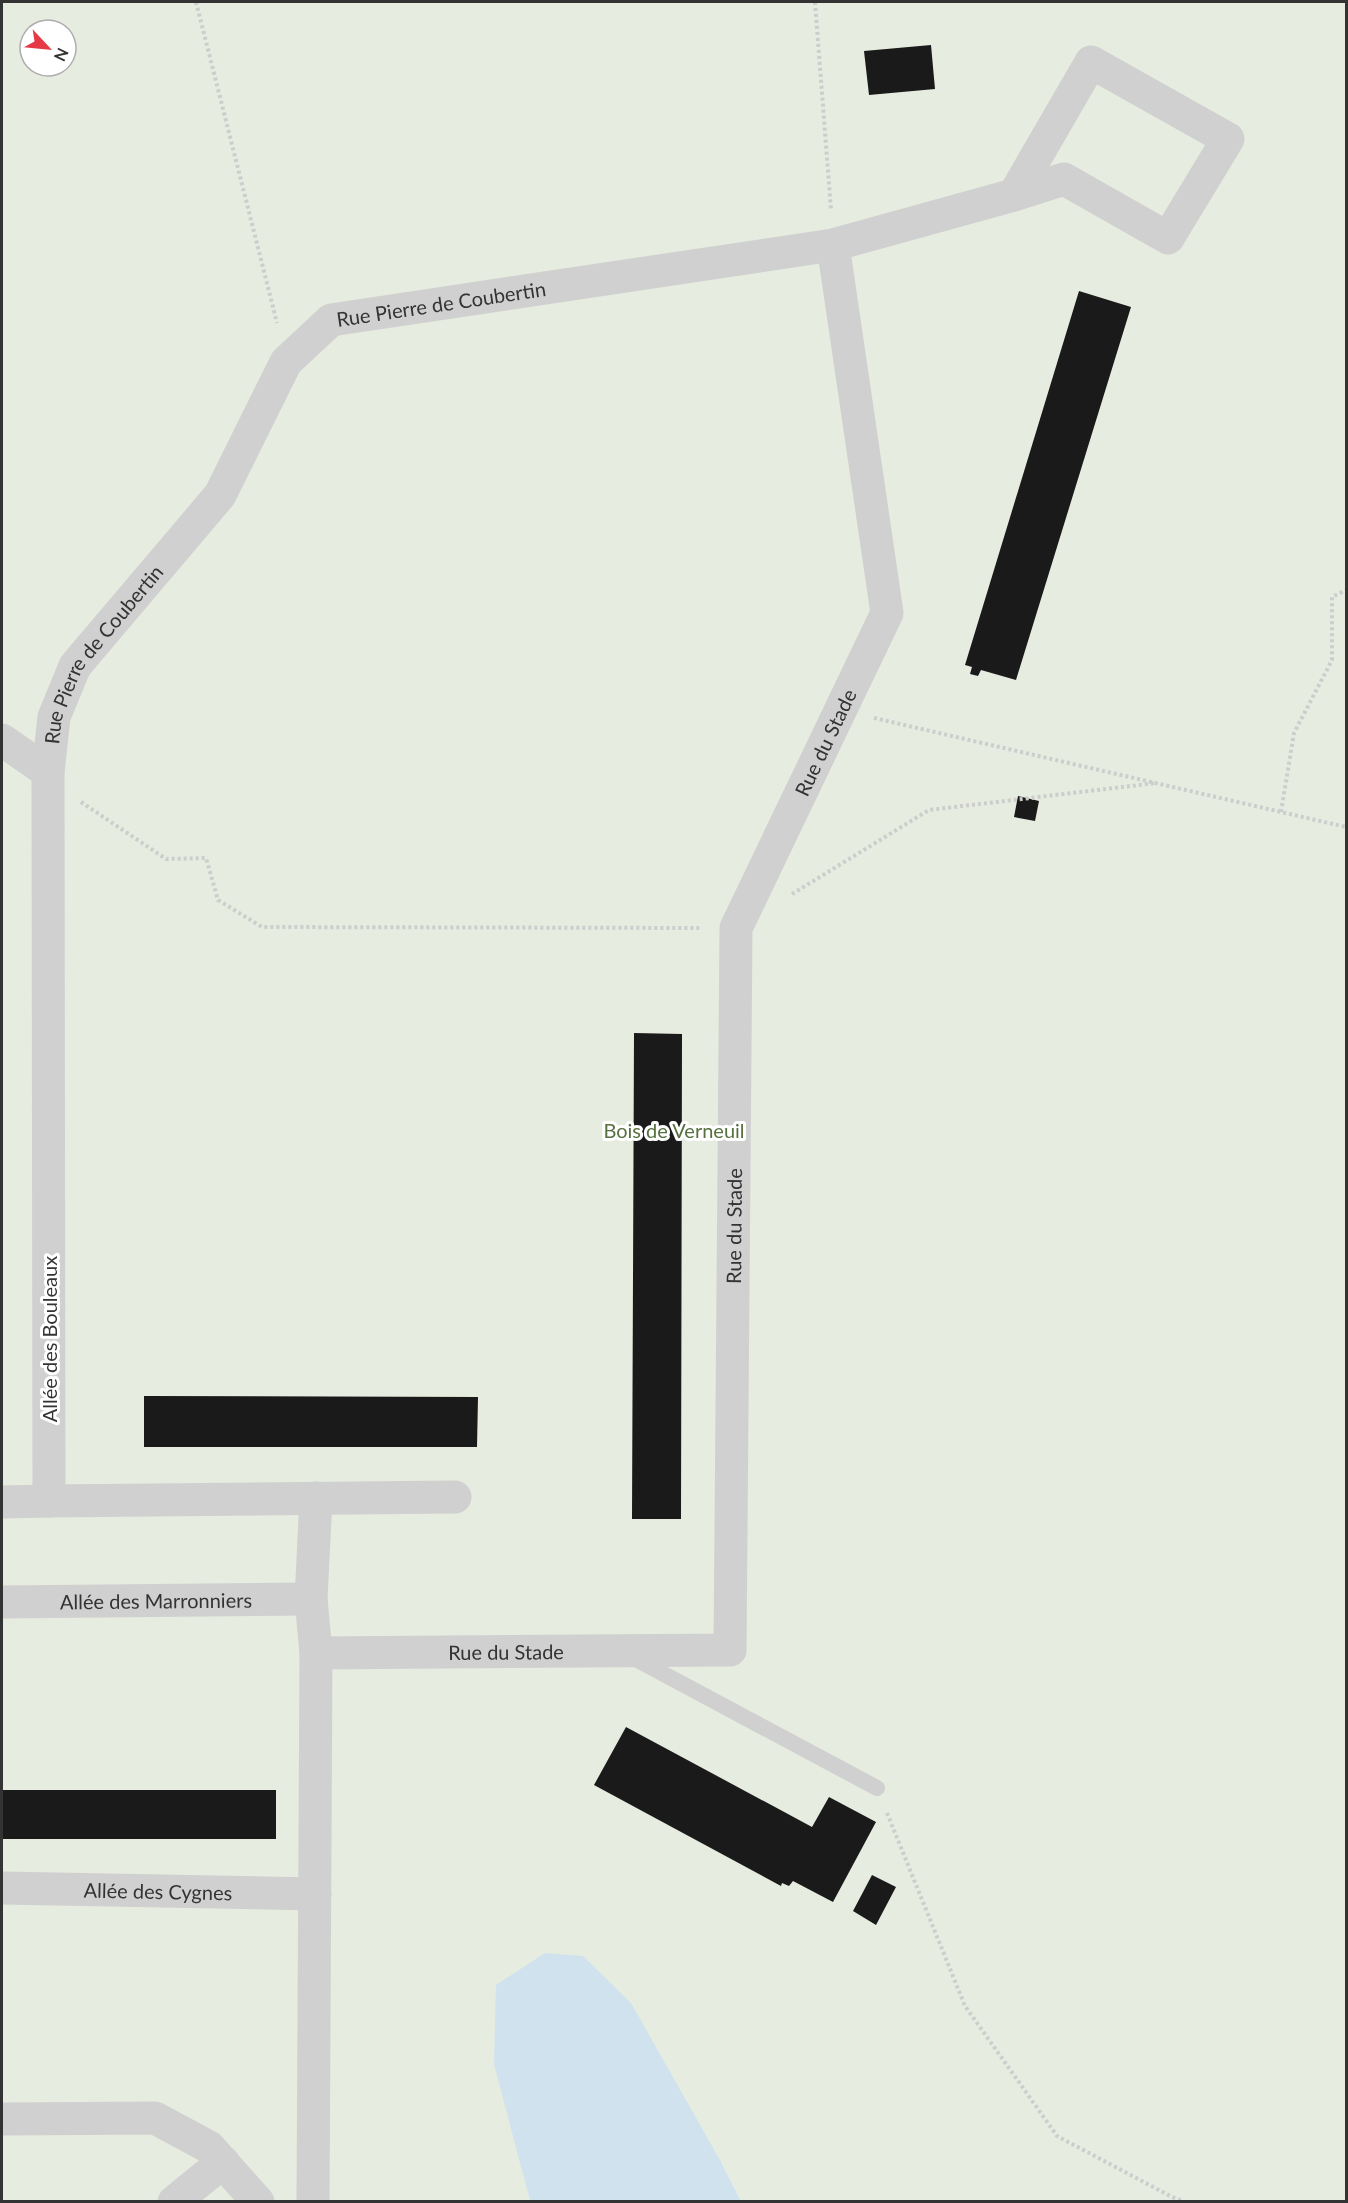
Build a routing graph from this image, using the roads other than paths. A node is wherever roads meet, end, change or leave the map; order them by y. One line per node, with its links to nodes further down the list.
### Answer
1 (1014, 195): 1 (street, Rue Pierre de Coubertin); 2 (street, Rue Pierre de Coubertin)
2 (833, 245): 4 (street, Rue Pierre de Coubertin); 11 (street, Rue du Stade)
3 (2, 740): 4 (street)
4 (48, 775): 7 (street, Allée des Bouleaux)
5 (455, 1497): 6 (street)
6 (316, 1498): 7 (street); 9 (street)
7 (49, 1501): 8 (street)
8 (2, 1502)
9 (311, 1599): 10 (street, Allée des Marronniers); 12 (street)
10 (2, 1602)
11 (621, 1651): 12 (street, Rue du Stade); 13 (lane)
12 (316, 1653): 15 (street)
13 (877, 1788)
14 (2, 1888): 15 (street, Allée des Cygnes)
15 (315, 1894): 20 (street)
16 (2, 2119): 17 (street)
17 (223, 2162): 18 (street); 19 (street)
18 (174, 2202)
19 (258, 2202)
20 (314, 2202)

